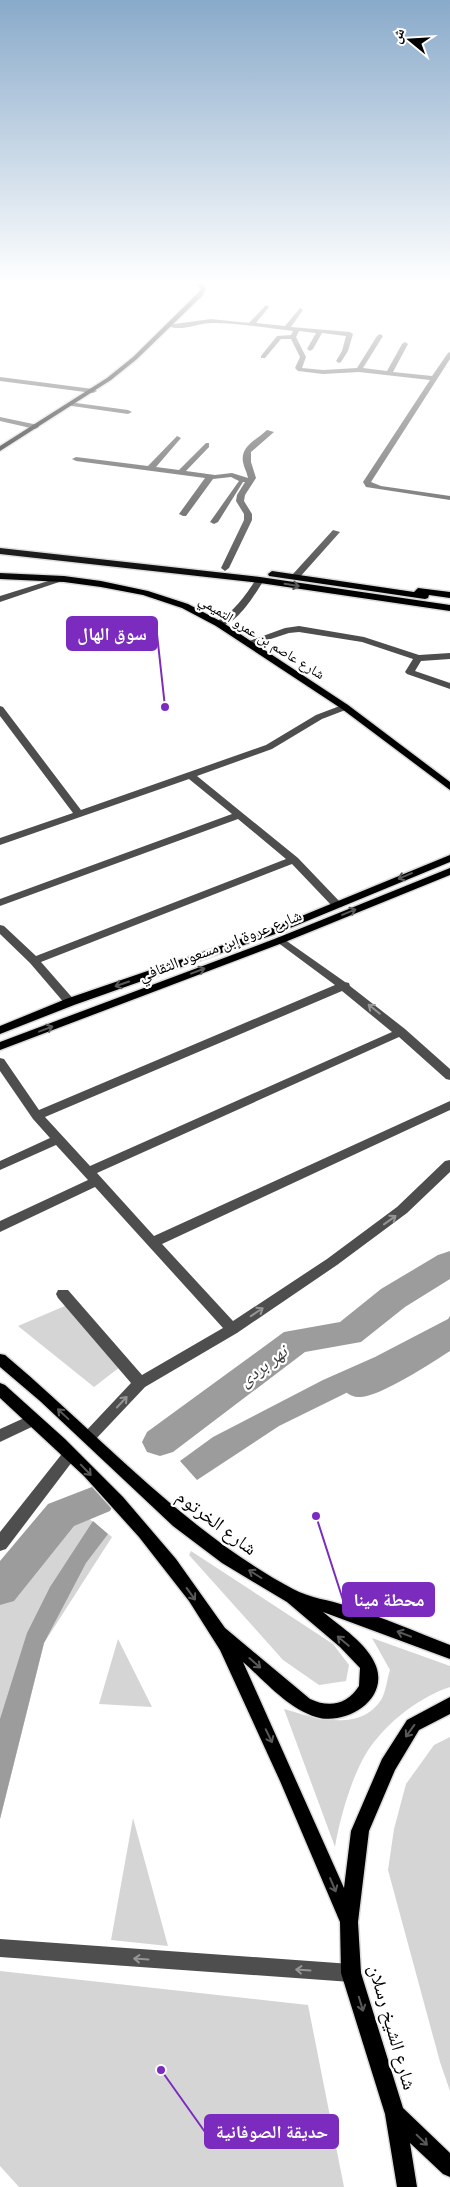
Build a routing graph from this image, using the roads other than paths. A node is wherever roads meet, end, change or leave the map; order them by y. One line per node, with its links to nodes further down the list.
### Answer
1 (10, 384): 5 (street)
2 (33, 384): 5 (street)
3 (101, 384): 5 (main road)
4 (431, 384): 19 (street)
5 (90, 393): 6 (main road)
6 (72, 404): 7 (street); 9 (main road)
7 (128, 412)
8 (0, 418): 9 (street)
9 (35, 427): 13 (main road)
10 (270, 432): 18 (street)
11 (177, 438): 15 (street)
12 (206, 445): 16 (street)
13 (0, 449)
14 (76, 460): 15 (street)
15 (150, 469): 16 (street)
16 (181, 472): 17 (street)
17 (210, 476): 18 (street); 20 (street)
18 (246, 480): 21 (street); 25 (street)
19 (450, 498)
20 (183, 514)
21 (214, 522)
22 (336, 532): 27 (street)
23 (0, 543): 25 (main road)
24 (0, 551): 29 (main road)
25 (225, 568): 27 (main road)
26 (0, 576): 28 (main road, شارع عاصم بن عمرو التميمي)
27 (296, 576): 30 (main road)
28 (64, 579): 32 (street); 35 (main road, شارع عاصم بن عمرو التميمي)
29 (260, 580): 34 (main road, one-way to 34); 35 (street)
30 (364, 587): 31 (main road); 33 (main road)
31 (450, 595)
32 (0, 600)
33 (450, 600)
34 (450, 610)
35 (219, 624): 36 (main road, شارع عاصم بن عمرو التميمي)
36 (249, 643): 38 (street); 40 (main road, شارع عاصم بن عمرو التميمي)
37 (450, 656): 38 (street)
38 (418, 658): 39 (street)
39 (450, 686)
40 (345, 707): 42 (street); 43 (main road, شارع عاصم بن عمرو التميمي)
41 (0, 709): 44 (street)
42 (190, 776): 44 (street); 45 (street)
43 (449, 786)
44 (79, 814): 46 (street)
45 (239, 815): 48 (street); 50 (street)
46 (0, 842)
47 (450, 858): 51 (main road, شارع عروة إبن مسعود الثقافي, one-way to 51)
48 (294, 860): 51 (street); 54 (street)
49 (450, 872): 53 (main road, شارع عروة إبن مسعود الثقافي, one-way to 49)
50 (0, 903)
51 (337, 905): 56 (main road, شارع عروة إبن مسعود الثقافي, one-way to 56)
52 (0, 928): 54 (street)
53 (281, 940): 55 (street); 59 (main road, شارع عروة إبن مسعود الثقافي, one-way to 53)
54 (34, 961): 56 (street)
55 (344, 985): 58 (street, one-way to 55); 63 (street)
56 (70, 1002): 57 (main road, شارع عروة إبن مسعود الثقافي)
57 (0, 1030)
58 (402, 1032): 61 (street); 67 (street)
59 (0, 1046)
60 (0, 1062): 63 (street)
61 (450, 1076)
62 (450, 1105): 69 (street)
63 (37, 1116): 64 (street)
64 (58, 1139): 66 (street); 67 (street)
65 (450, 1164): 71 (street, one-way to 65)
66 (0, 1166)
67 (92, 1176): 68 (street); 69 (street)
68 (0, 1227)
69 (153, 1242): 71 (street)
70 (63, 1294): 73 (street)
71 (232, 1329): 73 (street)
72 (0, 1359): 77 (main road, شارع الخرتوم, one-way to 72)
73 (140, 1383): 77 (street, one-way to 73)
74 (0, 1388): 75 (main road)
75 (33, 1420): 76 (street); 78 (main road)
76 (0, 1436)
77 (88, 1438): 80 (main road, شارع الخرتوم, one-way to 77)
78 (70, 1454): 79 (street); 81 (main road, one-way to 81)
79 (0, 1544)
80 (290, 1596): 81 (main road, one-way to 80); 82 (main road, شارع الخرتوم, one-way to 80)
81 (218, 1630): 84 (main road, one-way to 84)
82 (450, 1652)
83 (450, 1705): 84 (main road, one-way to 84)
84 (349, 1922): 86 (main road, شارع الشيخ رسلان)
85 (0, 1948): 86 (street, one-way to 85)
86 (351, 1973): 87 (main road, شارع الشيخ رسلان, one-way to 87)
87 (395, 2114): 88 (main road, one-way to 88); 89 (main road, شارع الشيخ رسلان)
88 (450, 2167)
89 (407, 2187)

